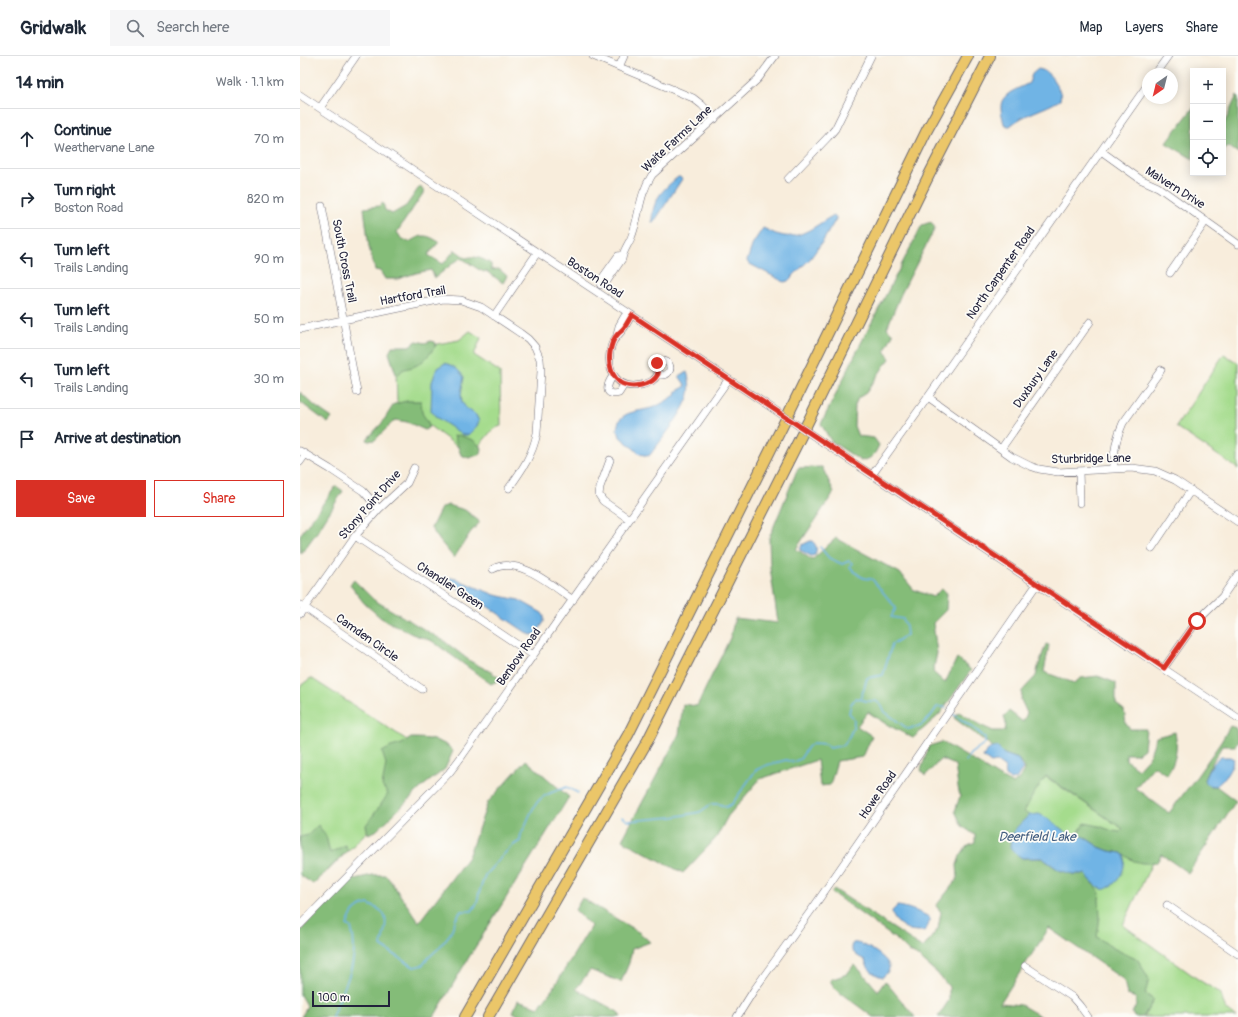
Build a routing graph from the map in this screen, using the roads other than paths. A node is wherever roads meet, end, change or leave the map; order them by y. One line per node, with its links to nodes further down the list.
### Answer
1 (356, 56): 13 (street)
2 (593, 56): 9 (street)
3 (624, 56): 9 (street)
4 (775, 56): 14 (street, Waite Farms Lane)
5 (871, 56): 16 (street)
6 (968, 56): 64 (highway)
7 (990, 56): 65 (highway)
8 (1168, 56): 10 (street)
9 (619, 67): 14 (street)
10 (1159, 68)
11 (1142, 93): 15 (street, North Carpenter Road)
12 (300, 95): 13 (street, Boston Road)
13 (320, 108): 20 (street, Boston Road)
14 (715, 119): 22 (street, Waite Farms Lane)
15 (1101, 151): 18 (street, Malvern Drive); 34 (street, North Carpenter Road)
16 (788, 179)
17 (322, 206): 25 (street, South Cross Trail)
18 (1206, 221): 19 (street, Malvern Drive); 21 (street)
19 (1238, 244)
20 (537, 253): 22 (street, Boston Road); 24 (street)
21 (1170, 273)
22 (596, 292): 23 (street, Boston Road)
23 (629, 313): 30 (street); 31 (street, Boston Road)
24 (494, 316): 25 (street, Hartford Trail); 43 (street, Hartford Trail)
25 (344, 320): 27 (street, Hartford Trail); 33 (street, South Cross Trail)
26 (1090, 322): 35 (street, Duxbury Lane)
27 (300, 329)
28 (1161, 370): 40 (street)
29 (658, 374): 32 (street)
30 (613, 376): 32 (street); 32 (street)
31 (728, 380): 42 (street, Boston Road, bridge); 47 (street, Benbow Road)
32 (624, 385)
33 (357, 392)
34 (928, 398): 35 (street, Sturbridge Lane); 42 (street, North Carpenter Road)
35 (1001, 449): 41 (street, Sturbridge Lane)
36 (302, 453): 38 (street); 46 (street)
37 (610, 460): 47 (street)
38 (300, 462)
39 (414, 468): 46 (street, Stony Point Drive)
40 (1114, 469): 41 (street, Sturbridge Lane); 44 (street, Sturbridge Lane)
41 (1079, 471): 45 (street)
42 (872, 475): 53 (street, Boston Road)
43 (509, 488)
44 (1191, 490): 48 (street, Sturbridge Lane); 50 (street)
45 (1080, 503)
46 (379, 509): 49 (street, Stony Point Drive)
47 (629, 519): 54 (street, Benbow Road)
48 (1238, 522)
49 (355, 536): 55 (street, Stony Point Drive); 56 (street, Chandler Green)
50 (1152, 548)
51 (493, 569): 54 (street)
52 (1238, 574): 57 (street)
53 (1037, 584): 57 (street, Boston Road); 66 (street, Howe Road)
54 (573, 600): 56 (street, Benbow Road)
55 (301, 609): 58 (street, Camden Circle)
56 (533, 655): 61 (street, Benbow Road)
57 (1164, 668): 59 (street, Boston Road)
58 (422, 689)
59 (1238, 718)
60 (1167, 905): 62 (street)
61 (300, 925)
62 (1238, 954)
63 (1025, 966): 67 (street)
64 (465, 1017)
65 (488, 1017)
66 (737, 1017)
67 (1088, 1017)

